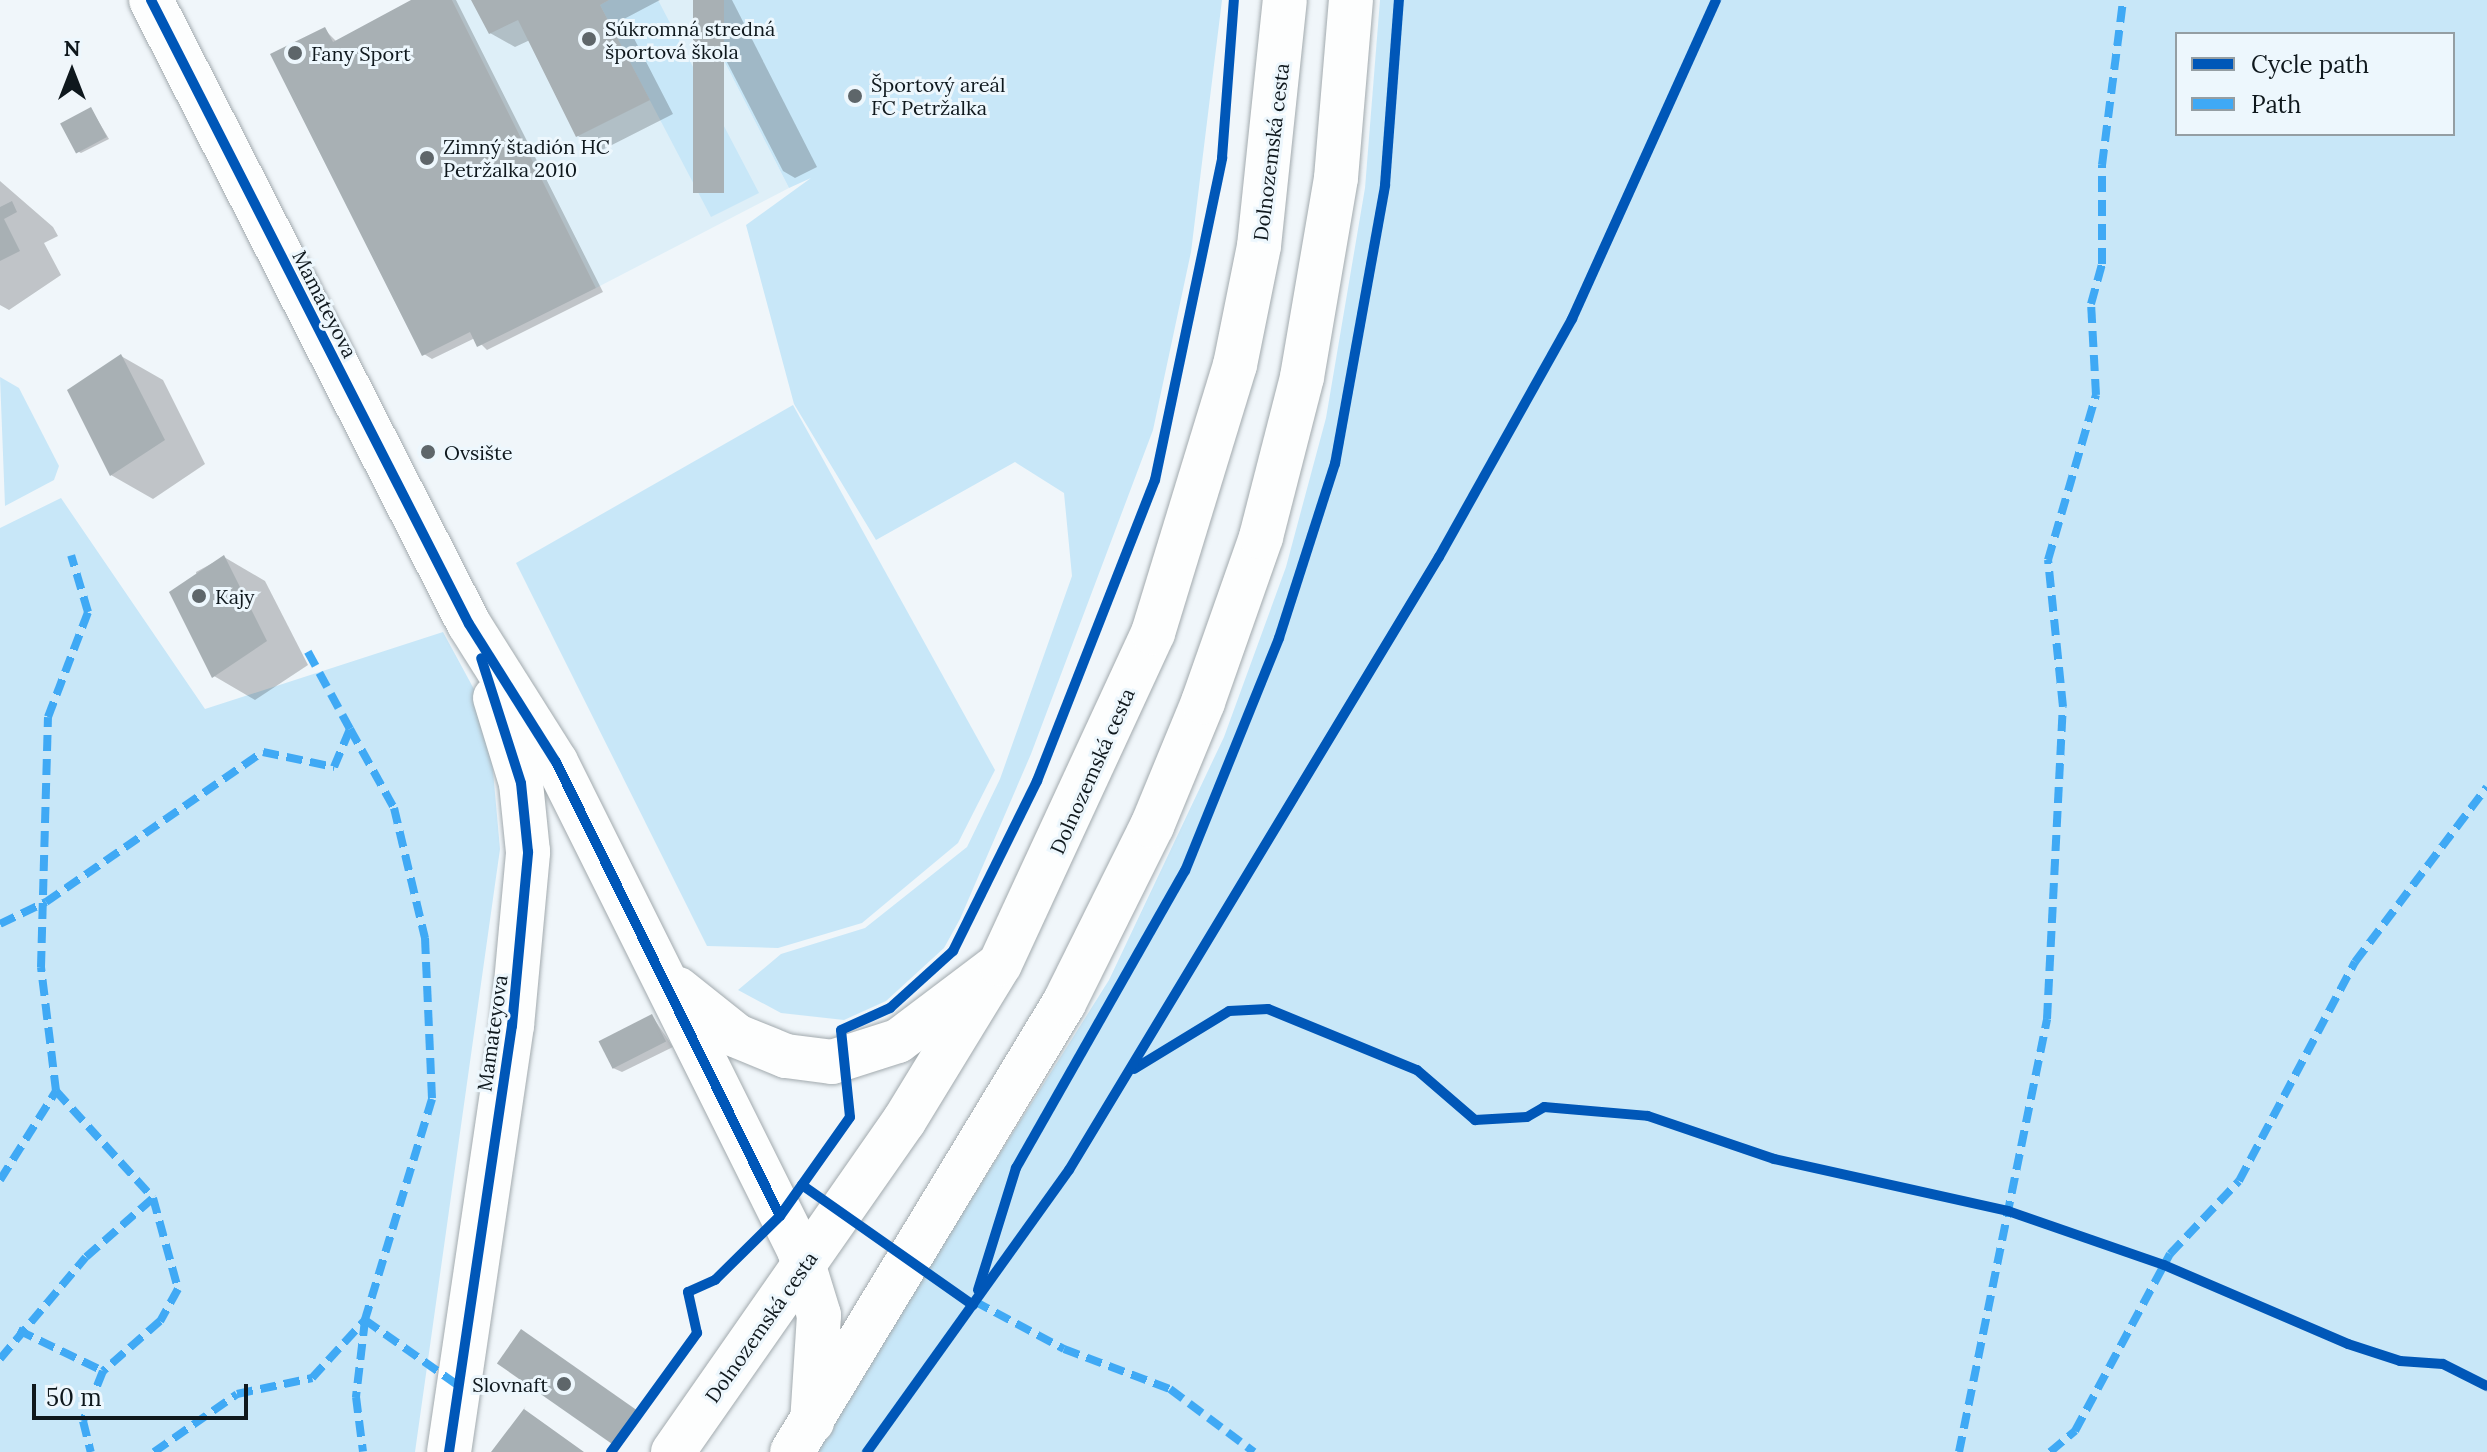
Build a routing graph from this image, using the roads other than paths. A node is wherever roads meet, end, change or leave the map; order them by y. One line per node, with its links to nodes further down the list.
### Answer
1 (151, 0): 4 (main road, Mamateyova)
2 (1285, 0): 6 (main road, Dolnozemská cesta)
3 (1351, 0): 8 (main road)
4 (469, 624): 5 (main road, Mamateyova); 9 (main road, Mamateyova)
5 (654, 958): 6 (main road); 7 (main road, Mamateyova)
6 (1000, 964): 7 (main road, Dolnozemská cesta)
7 (806, 1265): 8 (main road, Mamateyova); 10 (main road, Dolnozemská cesta)
8 (802, 1437)
9 (449, 1452)
10 (673, 1452)

